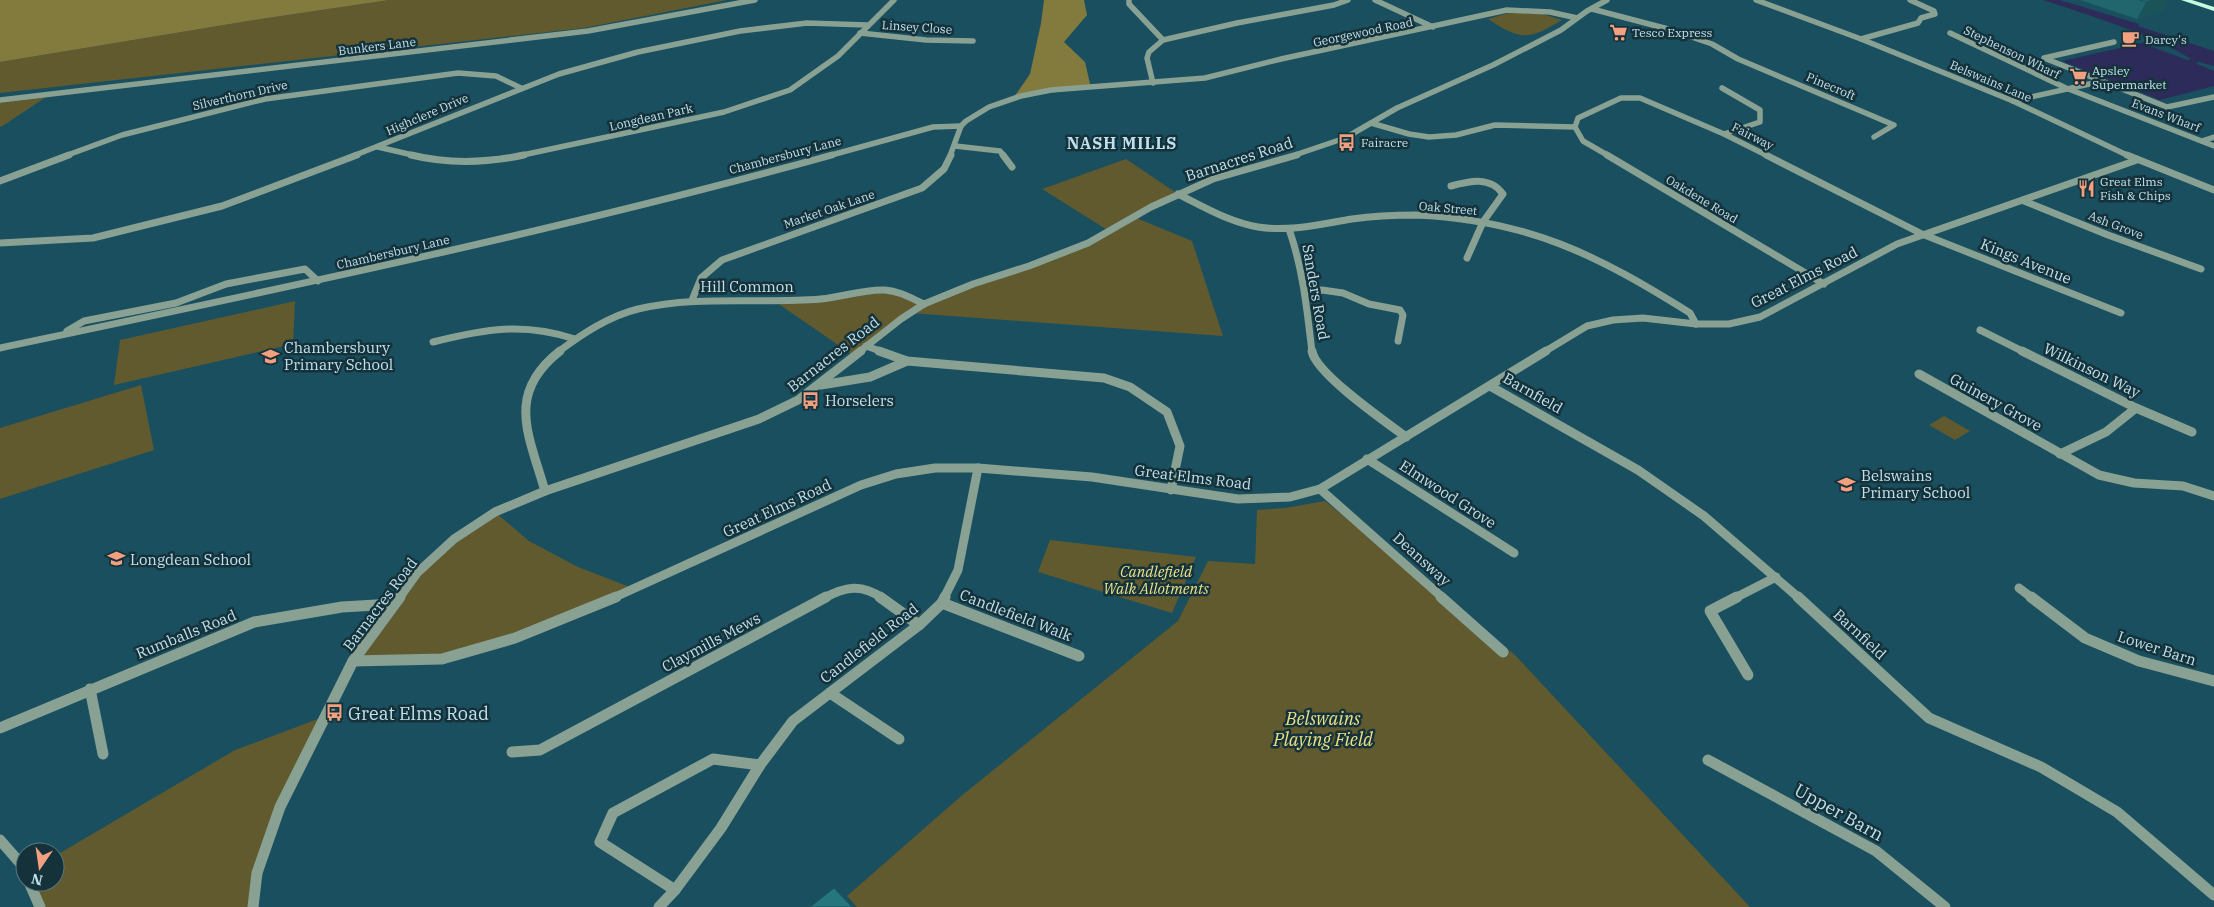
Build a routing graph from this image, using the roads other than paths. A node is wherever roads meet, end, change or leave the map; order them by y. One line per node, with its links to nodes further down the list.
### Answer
1 (755, 0): 28 (street, Bunkers Lane)
2 (894, 0): 13 (street, Longdean Park)
3 (1129, 0): 19 (street)
4 (1348, 0): 19 (street)
5 (1375, 0): 14 (street)
6 (1607, 0): 10 (street, Barnacres Road)
7 (1756, 0): 17 (street, Belswains Lane)
8 (1910, 0): 17 (street)
9 (2185, 0): 11 (main road)
10 (1592, 8): 12 (street, Barnacres Road); 21 (street)
11 (2214, 9)
12 (1577, 18): 14 (street, Georgewood Road); 30 (street, Barnacres Road)
13 (867, 25): 15 (street, Longdean Park); 24 (street, Highclere Drive)
14 (1434, 27): 23 (street, Georgewood Road)
15 (860, 33): 18 (street, Linsey Close); 39 (street, Longdean Park)
16 (1950, 33): 26 (street, Stephenson Wharf)
17 (1860, 39): 29 (street, Belswains Lane)
18 (973, 40)
19 (1163, 40): 23 (street)
20 (2114, 42): 22 (street)
21 (1738, 58): 34 (street, Pinecroft)
22 (2103, 81): 26 (street); 27 (street)
23 (1153, 83): 31 (street)
24 (521, 88): 39 (street, Highclere Drive); 42 (street, Silverthorn Drive)
25 (1722, 88): 33 (street)
26 (2066, 88): 29 (street); 36 (street, Evans Wharf)
27 (2214, 97)
28 (0, 100)
29 (2013, 101): 40 (street, Belswains Lane)
30 (1371, 123): 32 (street); 45 (street, Barnacres Road)
31 (962, 126): 37 (street, Market Oak Lane); 53 (street, Chambersbury Lane)
32 (1575, 127): 33 (street, Fairway); 54 (street, Oakdene Road)
33 (1724, 134): 49 (street, Fairway)
34 (1874, 137)
35 (2214, 137): 36 (street, Evans Wharf)
36 (2202, 141): 38 (street, Evans Wharf)
37 (955, 146): 41 (street); 56 (street, Market Oak Lane)
38 (2214, 146)
39 (378, 147): 50 (street, Highclere Drive)
40 (2137, 160): 44 (street, Belswains Lane); 46 (street, Great Elms Road)
41 (1012, 167)
42 (0, 181)
43 (1451, 186): 47 (street)
44 (2214, 190)
45 (1178, 194): 48 (street, Oak Street); 57 (street, Barnacres Road)
46 (2024, 201): 49 (street, Great Elms Road); 52 (street, Ash Grove)
47 (1484, 222): 48 (street, Oak Street); 51 (street); 60 (street, Oak Street)
48 (1289, 228): 55 (street, Sanders Road)
49 (1922, 234): 54 (street, Great Elms Road); 59 (street, Kings Avenue)
50 (0, 242)
51 (1467, 258)
52 (2201, 269)
53 (318, 281): 62 (street, Chambersbury Lane); 62 (street, Chambersbury Lane)
54 (1824, 284): 60 (street, Great Elms Road)
55 (1305, 291): 58 (street); 74 (street, Sanders Road)
56 (692, 300): 57 (street, Hill Common); 63 (street, Hill Common)
57 (924, 304): 66 (street, Barnacres Road)
58 (1400, 310): 64 (street)
59 (2121, 313)
60 (1696, 324): 71 (street, Great Elms Road)
61 (1980, 330): 72 (street, Wilkinson Way)
62 (62, 335): 67 (street, Chambersbury Lane)
63 (575, 339): 65 (street); 78 (street, Hill Common)
64 (1398, 341)
65 (433, 342)
66 (866, 346): 68 (street); 70 (street, Barnacres Road)
67 (0, 348)
68 (906, 361): 70 (street); 79 (street)
69 (1919, 374): 75 (street, Guinery Grove)
70 (820, 385): 78 (street, Barnacres Road)
71 (1490, 386): 74 (street, Great Elms Road); 83 (street, Barnfield)
72 (2136, 408): 73 (street, Wilkinson Way); 75 (street)
73 (2192, 432)
74 (1406, 437): 76 (street, Great Elms Road)
75 (2060, 454): 81 (street, Guinery Grove)
76 (1367, 459): 80 (street, Great Elms Road); 82 (street, Elmwood Grove)
77 (978, 468): 79 (street, Great Elms Road); 85 (street, Candlefield Road); 90 (street, Great Elms Road)
78 (545, 490): 86 (street, Barnacres Road)
79 (1172, 490): 80 (street, Great Elms Road)
80 (1320, 490): 88 (street, Deansway)
81 (2214, 496)
82 (1514, 553)
83 (1776, 577): 91 (street); 105 (street, Barnfield)
84 (2019, 588): 92 (street, Lower Barn)
85 (942, 603): 87 (street, Candlefield Road); 89 (street, Candlefield Walk)
86 (393, 604): 90 (street, Barnacres Road); 93 (street, Rumballs Road)
87 (919, 625): 94 (street, Candlefield Road); 97 (street, Claymills Mews)
88 (1503, 652)
89 (1079, 656)
90 (353, 661): 107 (street, Barnacres Road)
91 (1748, 675)
92 (2214, 681)
93 (90, 689): 95 (street, Rumballs Road); 98 (street)
94 (830, 693): 96 (street); 100 (street, Candlefield Road)
95 (0, 728)
96 (900, 739)
97 (512, 752)
98 (103, 754)
99 (1708, 760): 109 (street, Upper Barn)
100 (760, 765): 103 (street, Candlefield Road); 103 (street)
101 (0, 840): 102 (street)
102 (15, 857)
103 (675, 890): 108 (street, Candlefield Road)
104 (33, 892): 106 (street)
105 (2214, 895)
106 (40, 907)
107 (253, 907)
108 (658, 907)
109 (1945, 907)

